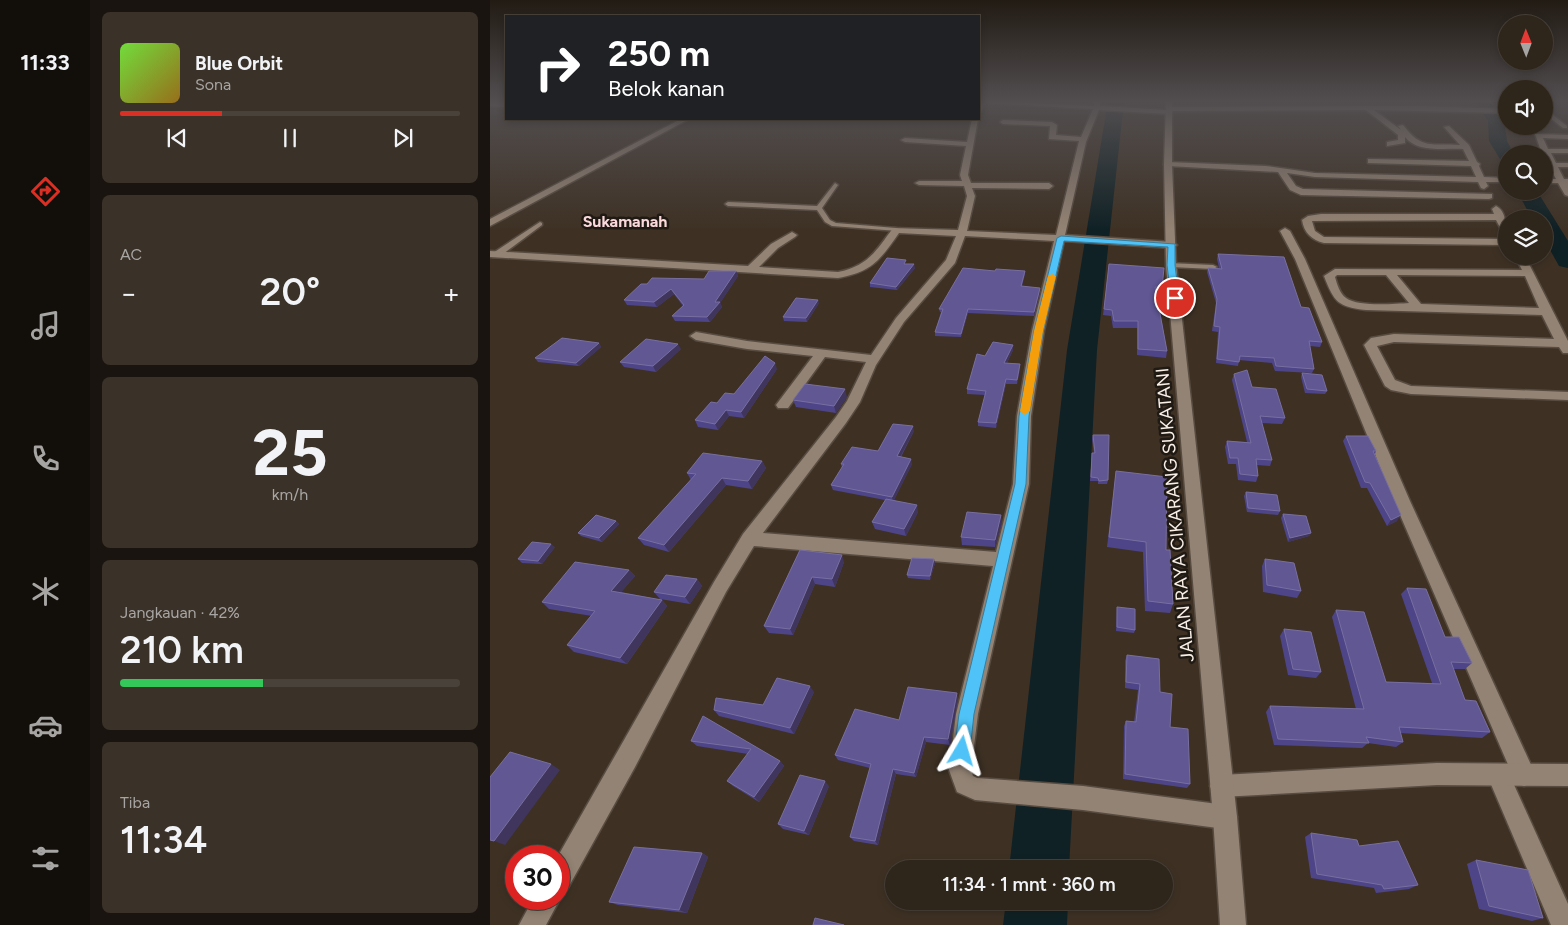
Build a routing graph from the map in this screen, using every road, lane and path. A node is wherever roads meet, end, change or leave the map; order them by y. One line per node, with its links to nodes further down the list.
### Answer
1 (638, 144): 30 (street)
2 (970, 144): 21 (street)
3 (1082, 144): 36 (street)
4 (1169, 144): 11 (street, JALAN RAYA CIKARANG SUKATANI)
5 (1418, 144): 7 (street)
6 (1463, 144): 7 (street)
7 (1466, 147): 12 (street)
8 (1553, 151): 9 (street)
9 (1568, 151)
10 (1371, 161): 12 (street)
11 (1168, 164): 16 (street); 38 (street, JALAN RAYA CIKARANG SUKATANI)
12 (1476, 164): 17 (street)
13 (1553, 165): 14 (street)
14 (1568, 165)
15 (1553, 166): 19 (street)
16 (1277, 170): 17 (street); 25 (street)
17 (1481, 179): 18 (street); 25 (street)
18 (1498, 180)
19 (1564, 181): 24 (street)
20 (919, 183): 21 (street)
21 (968, 184): 23 (street); 34 (street)
22 (835, 186): 27 (lane)
23 (1048, 186)
24 (1568, 193)
25 (1489, 196): 28 (street)
26 (728, 204): 27 (lane)
27 (819, 208): 32 (lane)
28 (1498, 213)
29 (1498, 217): 37 (street)
30 (490, 222)
31 (540, 224): 39 (lane)
32 (896, 230): 34 (street); 43 (street)
33 (1285, 231): 57 (street)
34 (962, 233): 36 (street); 51 (street)
35 (792, 235): 43 (street)
36 (1061, 238): 38 (street); 55 (street)
37 (1498, 242)
38 (1172, 245): 40 (street, JALAN RAYA CIKARANG SUKATANI)
39 (493, 254): 43 (street)
40 (1171, 265): 42 (lane); 59 (street, JALAN RAYA CIKARANG SUKATANI)
41 (1525, 265): 45 (street)
42 (1213, 267)
43 (750, 271)
44 (1388, 271): 45 (street); 46 (street); 46 (street)
45 (1530, 273): 47 (street)
46 (1418, 307): 47 (street)
47 (1545, 312): 49 (street)
48 (696, 336): 50 (street)
49 (1565, 347): 52 (street)
50 (822, 353): 51 (street); 53 (street)
51 (874, 359): 54 (street)
52 (1568, 396)
53 (783, 405)
54 (749, 539): 55 (street); 61 (street)
55 (1003, 560): 60 (street)
56 (1498, 774): 57 (street); 59 (street); 65 (street)
57 (1524, 775): 58 (street)
58 (1568, 775)
59 (1221, 786): 60 (street, JALAN RAYA CIKARANG SUKATANI)
60 (1225, 817): 64 (street, JALAN RAYA CIKARANG SUKATANI)
61 (570, 859)
62 (541, 910): 63 (street)
63 (532, 925)
64 (1233, 925)
65 (1564, 925)

